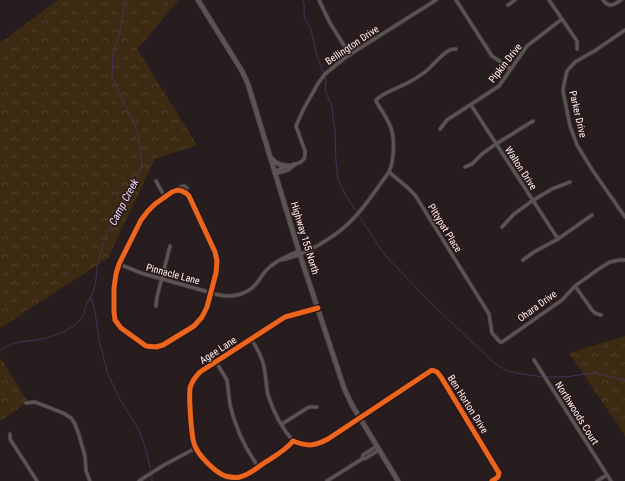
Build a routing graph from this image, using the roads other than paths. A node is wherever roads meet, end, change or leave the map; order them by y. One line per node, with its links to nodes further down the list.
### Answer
1 (198, 0): 20 (main road, Highway 155 North)
2 (319, 0): 14 (street)
3 (436, 0): 14 (street, Bellington Drive)
4 (456, 0): 15 (street)
5 (515, 0): 9 (street)
6 (549, 0): 10 (street)
7 (603, 0): 8 (street)
8 (621, 0)
9 (508, 5)
10 (562, 19): 13 (street); 15 (street, Pipkin Drive)
11 (625, 30): 31 (street, Parker Drive)
12 (456, 49): 25 (street)
13 (577, 49)
14 (350, 55): 21 (street, Bellington Drive)
15 (511, 70): 16 (street, Pipkin Drive)
16 (471, 105): 18 (street, Pipkin Drive); 19 (street, Walton Drive)
17 (533, 121): 19 (street)
18 (440, 129)
19 (496, 144): 23 (street); 29 (street, Walton Drive)
20 (270, 157): 22 (main road); 24 (main road, Highway 155 North)
21 (296, 164): 22 (street); 24 (street)
22 (288, 166): 24 (street)
23 (465, 167)
24 (275, 172): 35 (main road, Highway 155 North)
25 (389, 172): 35 (street, Pinnacle Lane); 42 (street, Pittypat Place)
26 (156, 181): 28 (street)
27 (570, 182): 29 (street)
28 (165, 197): 38 (street); 41 (street)
29 (532, 201): 32 (street); 33 (street, Walton Drive)
30 (592, 215): 33 (street)
31 (625, 217)
32 (502, 227)
33 (558, 239): 36 (street)
34 (170, 246): 39 (street)
35 (300, 253): 41 (street, Pinnacle Lane); 44 (main road, Highway 155 North)
36 (523, 260)
37 (625, 260): 40 (street, Ohara Drive)
38 (119, 264): 39 (street, Pinnacle Lane); 41 (street)
39 (161, 279): 41 (street, Pinnacle Lane); 43 (street)
40 (575, 286): 42 (street, Ohara Drive); 45 (street)
41 (211, 293)
42 (480, 299)
43 (156, 306)
44 (318, 308): 46 (street, Agee Lane); 51 (main road, Highway 155 North)
45 (601, 315)
46 (251, 340): 48 (street, Agee Lane); 52 (street)
47 (534, 360): 58 (street, Northwoods Court)
48 (216, 362): 55 (street, Agee Lane); 57 (street)
49 (26, 403): 60 (street)
50 (317, 407): 52 (street)
51 (361, 418): 54 (street); 56 (main road, Highway 155 North); 64 (street, Ben Horton Drive)
52 (282, 424): 54 (street)
53 (10, 434): 59 (street)
54 (293, 441): 57 (street)
55 (196, 448): 57 (street); 61 (street)
56 (378, 448): 62 (street); 63 (main road, Highway 155 North)
57 (258, 467)
58 (607, 475): 65 (street); 66 (street, Northwoods Court)
59 (37, 481)
60 (90, 481)
61 (139, 481)
62 (327, 481)
63 (398, 481)
64 (492, 481)
65 (597, 481)
66 (611, 481)

